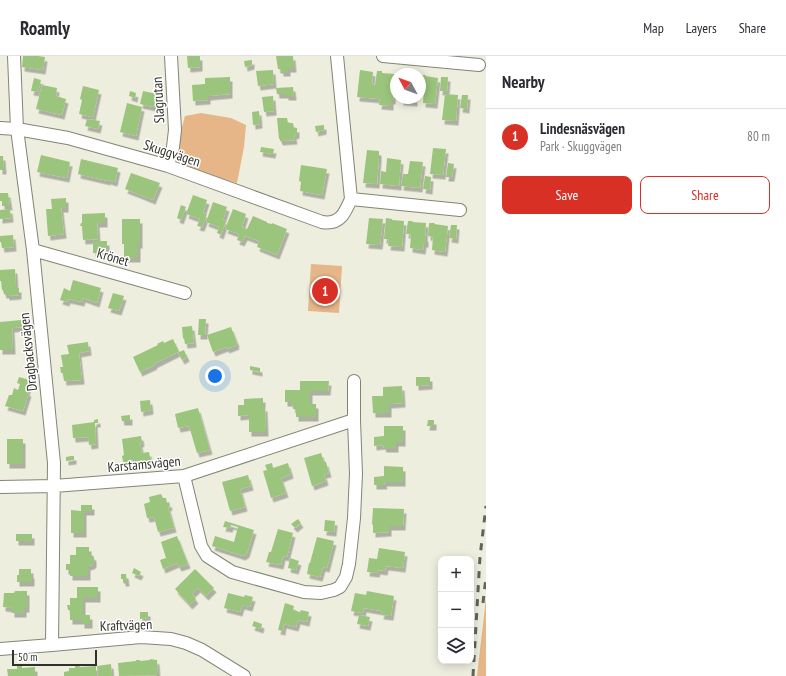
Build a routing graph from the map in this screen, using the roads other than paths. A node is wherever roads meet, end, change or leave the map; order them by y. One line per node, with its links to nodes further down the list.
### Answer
1 (14, 56): 7 (street, Dragbacksvägen)
2 (170, 56): 8 (street, Slagrutan)
3 (337, 56): 9 (street)
4 (383, 56): 5 (street)
5 (479, 65)
6 (0, 128): 7 (street, Skuggvägen)
7 (17, 129): 8 (street, Skuggvägen); 11 (street, Dragbacksvägen)
8 (168, 166): 9 (street, Skuggvägen)
9 (351, 199): 10 (street)
10 (460, 210)
11 (33, 250): 12 (street, Krönet); 16 (street, Dragbacksvägen)
12 (185, 294)
13 (354, 381): 14 (street)
14 (354, 420): 15 (street, Karstamsvägen); 15 (street)
15 (184, 476): 16 (street, Karstamsvägen)
16 (54, 486): 17 (street, Karstamsvägen); 18 (street, Dragbacksvägen)
17 (0, 487)
18 (52, 645): 19 (street, Kraftvägen); 20 (street, Kraftvägen)
19 (0, 649)
20 (244, 676)

